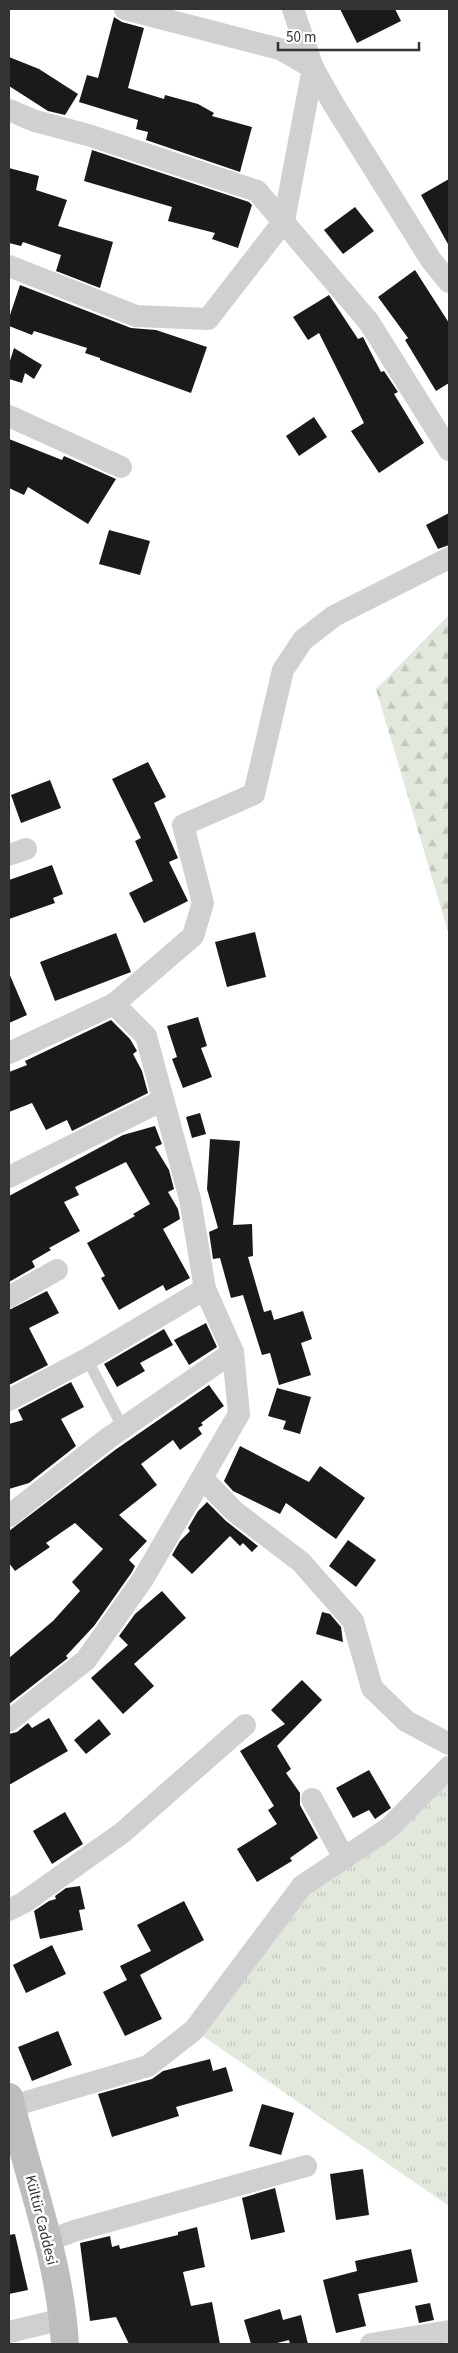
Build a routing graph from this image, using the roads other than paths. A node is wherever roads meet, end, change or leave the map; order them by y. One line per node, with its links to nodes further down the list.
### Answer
1 (125, 9): 3 (street)
2 (292, 9): 3 (street)
3 (313, 68): 5 (street); 7 (street)
4 (9, 110): 5 (street)
5 (284, 221): 6 (street); 9 (street)
6 (9, 266)
7 (449, 282)
8 (9, 416): 10 (street)
9 (449, 450)
10 (120, 467)
11 (449, 558): 12 (street)
12 (114, 1004): 13 (street); 14 (street)
13 (9, 1053)
14 (163, 1100): 15 (street); 17 (street)
15 (9, 1177)
16 (57, 1270): 18 (street)
17 (205, 1289): 19 (street); 20 (street)
18 (9, 1297)
19 (234, 1352): 22 (street); 23 (street)
20 (87, 1359): 21 (street); 22 (lane)
21 (9, 1400)
22 (124, 1430): 24 (street)
23 (202, 1478): 25 (street); 27 (street)
24 (9, 1516)
25 (9, 1721)
26 (245, 1725): 31 (street)
27 (449, 1744)
28 (449, 1767): 30 (street)
29 (312, 1799): 30 (street)
30 (344, 1858): 32 (street)
31 (9, 1910)
32 (9, 2103): 34 (street, Kültür Caddesi)
33 (306, 2166): 34 (street)
34 (47, 2241): 37 (street, Kültür Caddesi)
35 (449, 2331): 38 (street)
36 (9, 2332): 37 (street)
37 (64, 2332)
38 (371, 2344)

